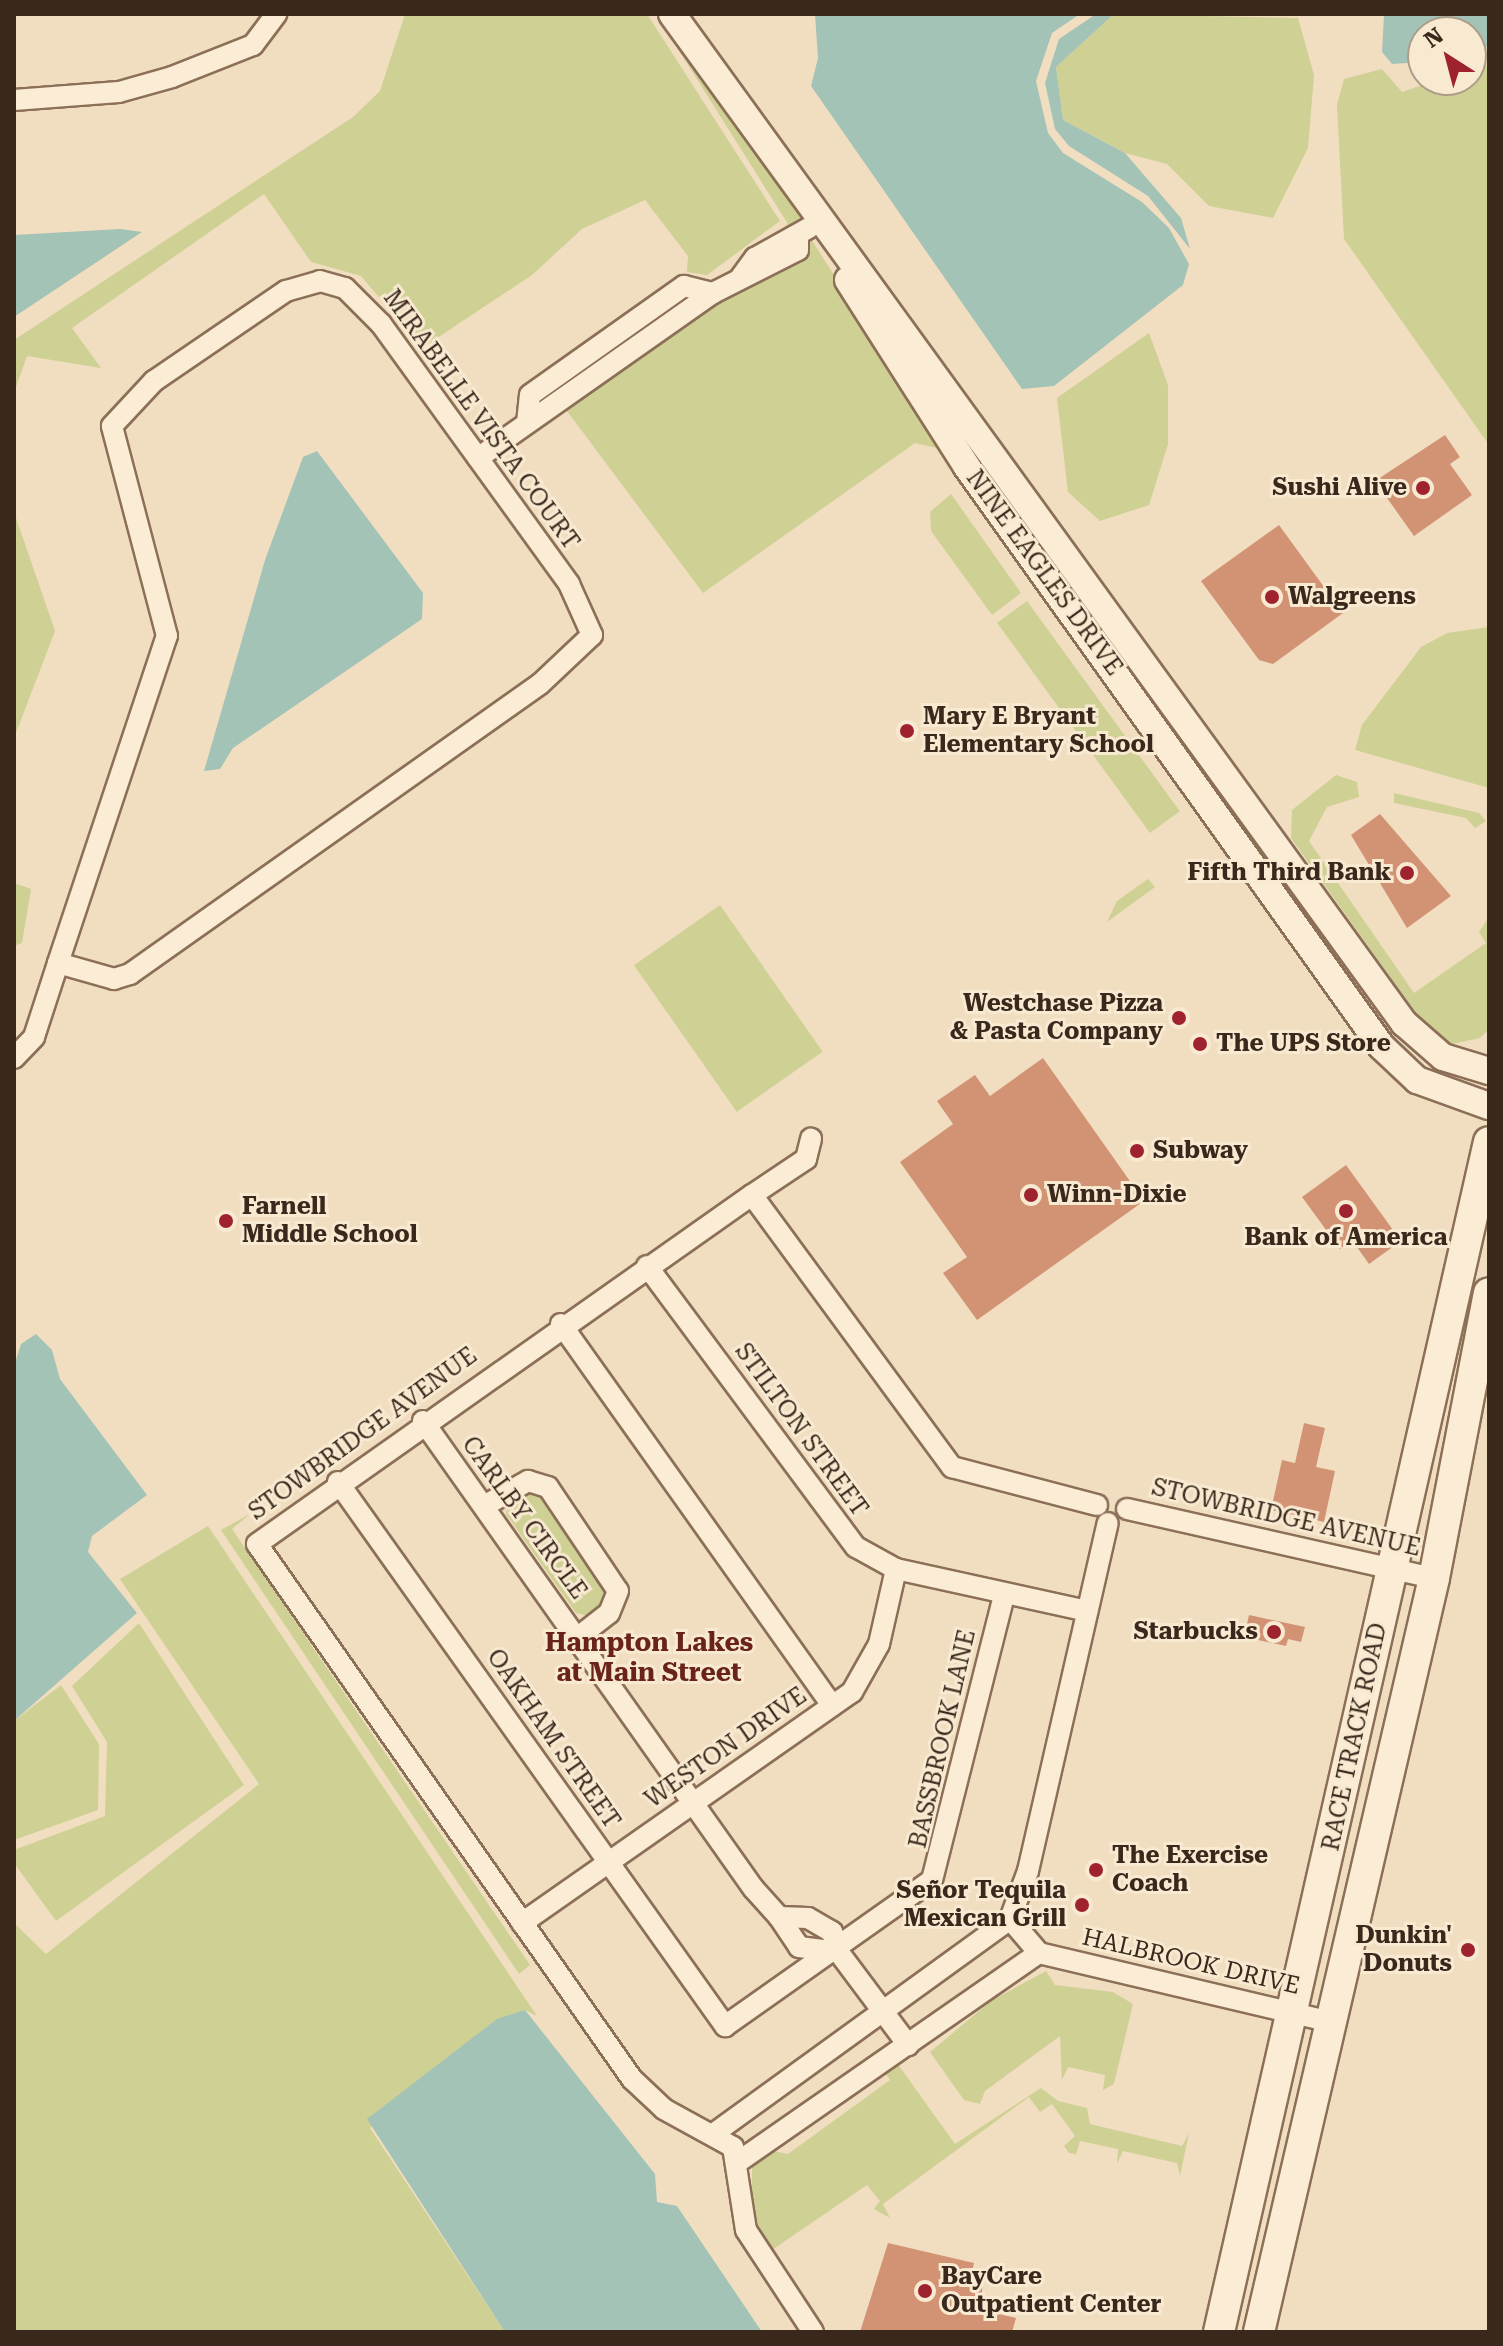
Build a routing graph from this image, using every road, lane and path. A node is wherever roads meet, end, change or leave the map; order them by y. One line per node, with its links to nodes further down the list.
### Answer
1 (276, 14): 3 (street)
2 (672, 14): 4 (street, NINE EAGLES DRIVE)
3 (14, 100)
4 (808, 229): 5 (street, NINE EAGLES DRIVE); 6 (street); 7 (street, NINE EAGLES DRIVE)
5 (990, 451): 7 (street); 10 (street, NINE EAGLES DRIVE)
6 (478, 458): 8 (street, MIRABELLE VISTA COURT); 8 (street, MIRABELLE VISTA COURT)
7 (967, 467): 11 (street, NINE EAGLES DRIVE)
8 (58, 963): 9 (street, MIRABELLE VISTA COURT)
9 (14, 1058)
10 (1489, 1071)
11 (1489, 1106)
12 (1489, 1142): 23 (main road, RACE TRACK ROAD)
13 (809, 1149): 14 (street, STOWBRIDGE AVENUE)
14 (752, 1195): 15 (street, STOWBRIDGE AVENUE); 26 (street)
15 (647, 1266): 17 (street, STOWBRIDGE AVENUE); 22 (street, STILTON STREET)
16 (1489, 1293): 24 (main road, RACE TRACK ROAD)
17 (561, 1324): 18 (street, STOWBRIDGE AVENUE); 28 (street)
18 (423, 1421): 19 (street, STOWBRIDGE AVENUE); 20 (street, CARLBY CIRCLE)
19 (338, 1482): 30 (street, OAKHAM STREET); 33 (street, STOWBRIDGE AVENUE)
20 (484, 1506): 27 (street, CARLBY CIRCLE); 27 (street)
21 (1127, 1509): 23 (street, STOWBRIDGE AVENUE)
22 (896, 1569): 25 (street, STILTON STREET); 28 (street, WESTON DRIVE)
23 (1392, 1570): 24 (street, STOWBRIDGE AVENUE); 37 (main road, RACE TRACK ROAD)
24 (1434, 1578): 38 (main road, RACE TRACK ROAD)
25 (1004, 1596): 26 (street, STILTON STREET); 34 (street, BASSBROOK LANE)
26 (1087, 1611): 32 (street)
27 (578, 1637): 29 (street, CARLBY CIRCLE)
28 (832, 1706): 29 (street, WESTON DRIVE)
29 (696, 1802): 30 (street, WESTON DRIVE); 31 (street, CARLBY CIRCLE)
30 (609, 1862): 33 (street, WESTON DRIVE); 39 (street, OAKHAM STREET)
31 (779, 1917): 34 (street); 34 (street, CARLBY CIRCLE)
32 (1010, 1919): 35 (street); 36 (street)
33 (522, 1923): 41 (street, STOWBRIDGE AVENUE)
34 (837, 1950): 36 (street); 39 (street, BASSBROOK LANE)
35 (1039, 1953): 37 (street, HALBROOK DRIVE); 40 (street)
36 (884, 2011): 40 (street); 41 (street)
37 (1294, 2013): 38 (street, HALBROOK DRIVE); 44 (main road, RACE TRACK ROAD)
38 (1331, 2022): 45 (main road, RACE TRACK ROAD)
39 (725, 2026)
40 (908, 2045): 42 (street)
41 (716, 2132): 42 (street, STOWBRIDGE AVENUE)
42 (738, 2162): 43 (street, STOWBRIDGE AVENUE)
43 (813, 2332)
44 (1219, 2332)
45 (1259, 2332)

